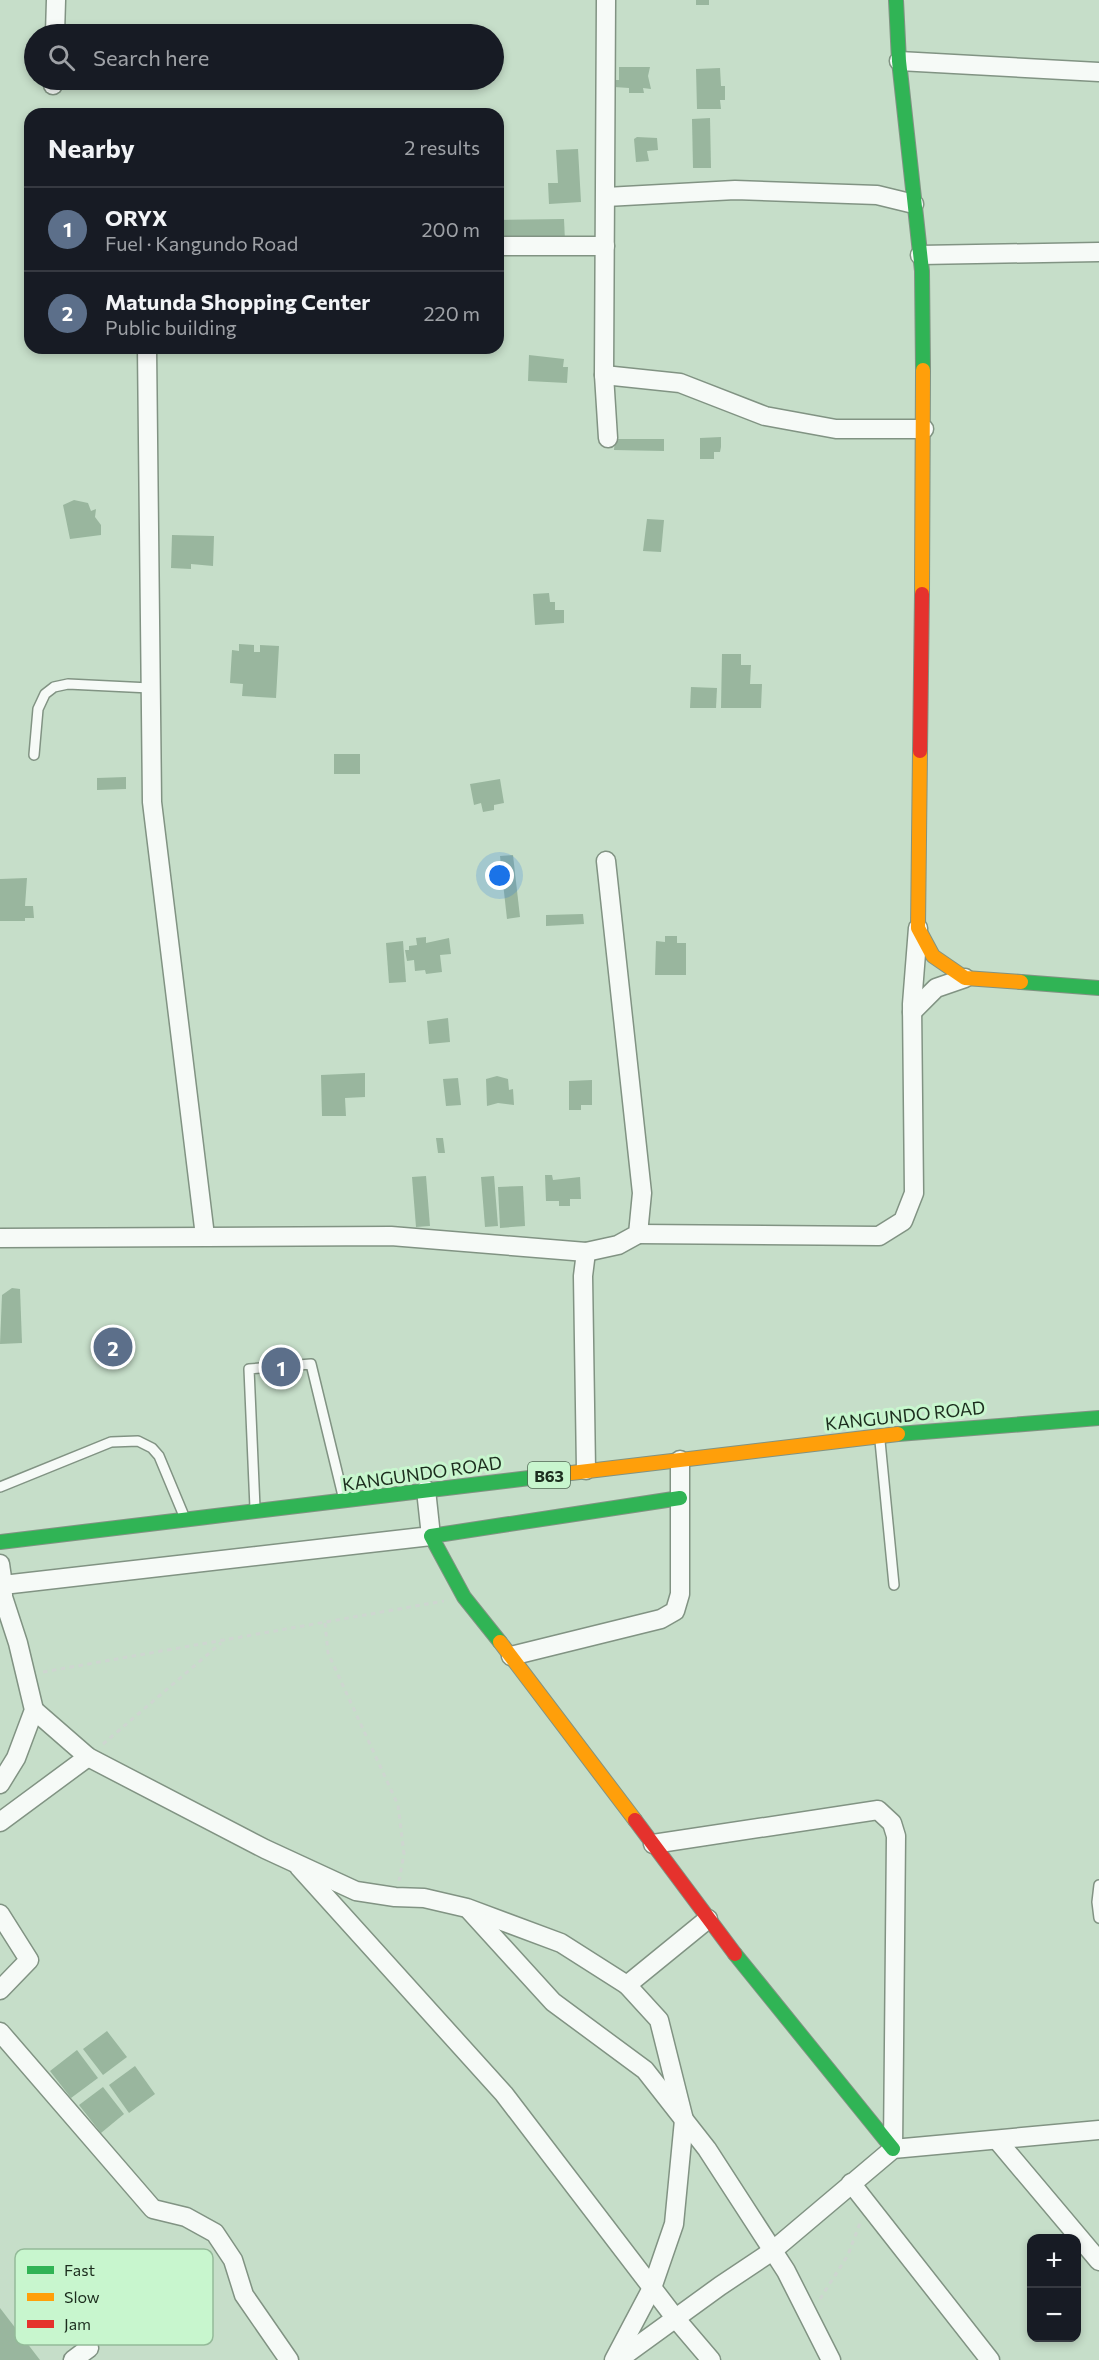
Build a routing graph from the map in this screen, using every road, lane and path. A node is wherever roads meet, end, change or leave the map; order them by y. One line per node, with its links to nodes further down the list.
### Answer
1 (56, 0): 4 (street)
2 (606, 0): 7 (street)
3 (896, 0): 5 (main road)
4 (55, 24)
5 (899, 61): 6 (street); 8 (main road)
6 (1099, 72)
7 (606, 197): 8 (street); 10 (street)
8 (914, 204): 12 (main road)
9 (504, 246): 10 (street)
10 (605, 246): 14 (street)
11 (1099, 252): 12 (street)
12 (920, 255): 15 (main road)
13 (147, 354): 17 (street)
14 (604, 375): 15 (street); 16 (street)
15 (924, 429): 20 (main road)
16 (608, 438)
17 (150, 688): 18 (lane); 25 (street)
18 (34, 755)
19 (606, 861): 24 (street)
20 (918, 928): 21 (main road); 23 (street)
21 (965, 978): 22 (main road); 23 (street)
22 (1099, 988)
23 (912, 1012): 24 (street)
24 (638, 1234): 27 (street)
25 (206, 1236): 26 (street); 27 (street)
26 (0, 1238)
27 (586, 1252): 31 (street)
28 (1099, 1418): 29 (main road, KANGUNDO ROAD / B63)
29 (879, 1436): 30 (main road, KANGUNDO ROAD / B63); 42 (lane)
30 (680, 1460): 31 (main road, KANGUNDO ROAD / B63); 34 (street)
31 (586, 1470): 33 (main road, KANGUNDO ROAD / B63)
32 (0, 1487): 37 (lane)
33 (426, 1490): 35 (main road, KANGUNDO ROAD / B63); 38 (street)
34 (680, 1498): 38 (main road); 46 (street)
35 (344, 1501): 36 (main road, KANGUNDO ROAD / B63); 36 (lane)
36 (255, 1514): 37 (main road, KANGUNDO ROAD / B63)
37 (186, 1521): 39 (main road, KANGUNDO ROAD / B63)
38 (431, 1536): 41 (street); 43 (main road)
39 (0, 1542)
40 (0, 1564): 41 (street)
41 (3, 1585): 47 (street)
42 (894, 1585)
43 (464, 1597): 44 (path); 46 (main road)
44 (325, 1623): 45 (path); 55 (path)
45 (223, 1642): 47 (path); 49 (path)
46 (511, 1656): 52 (main road)
47 (26, 1675): 48 (street)
48 (33, 1710): 49 (street); 50 (street)
49 (88, 1756): 51 (street); 53 (street)
50 (0, 1784)
51 (0, 1822)
52 (653, 1844): 59 (main road); 66 (street)
53 (294, 1862): 55 (street); 71 (street)
54 (1099, 1885): 58 (lane)
55 (395, 1898): 56 (street)
56 (467, 1908): 60 (street); 63 (street)
57 (0, 1914): 61 (street)
58 (1099, 1918)
59 (708, 1919): 60 (street); 66 (main road)
60 (627, 1984): 63 (street)
61 (0, 1990)
62 (0, 2032): 76 (street)
63 (684, 2120): 69 (street); 71 (street)
64 (1099, 2130): 65 (street)
65 (997, 2140): 66 (street); 70 (street)
66 (893, 2149): 67 (street)
67 (851, 2183): 69 (street); 80 (street)
68 (861, 2221): 72 (path)
69 (771, 2252): 72 (street); 73 (street)
70 (1099, 2261)
71 (652, 2288): 73 (street); 77 (street)
72 (807, 2317): 79 (street)
73 (676, 2319): 77 (street); 78 (street)
74 (88, 2348): 75 (street)
75 (73, 2360)
76 (289, 2360)
77 (616, 2360)
78 (711, 2360)
79 (831, 2360)
80 (990, 2360)

